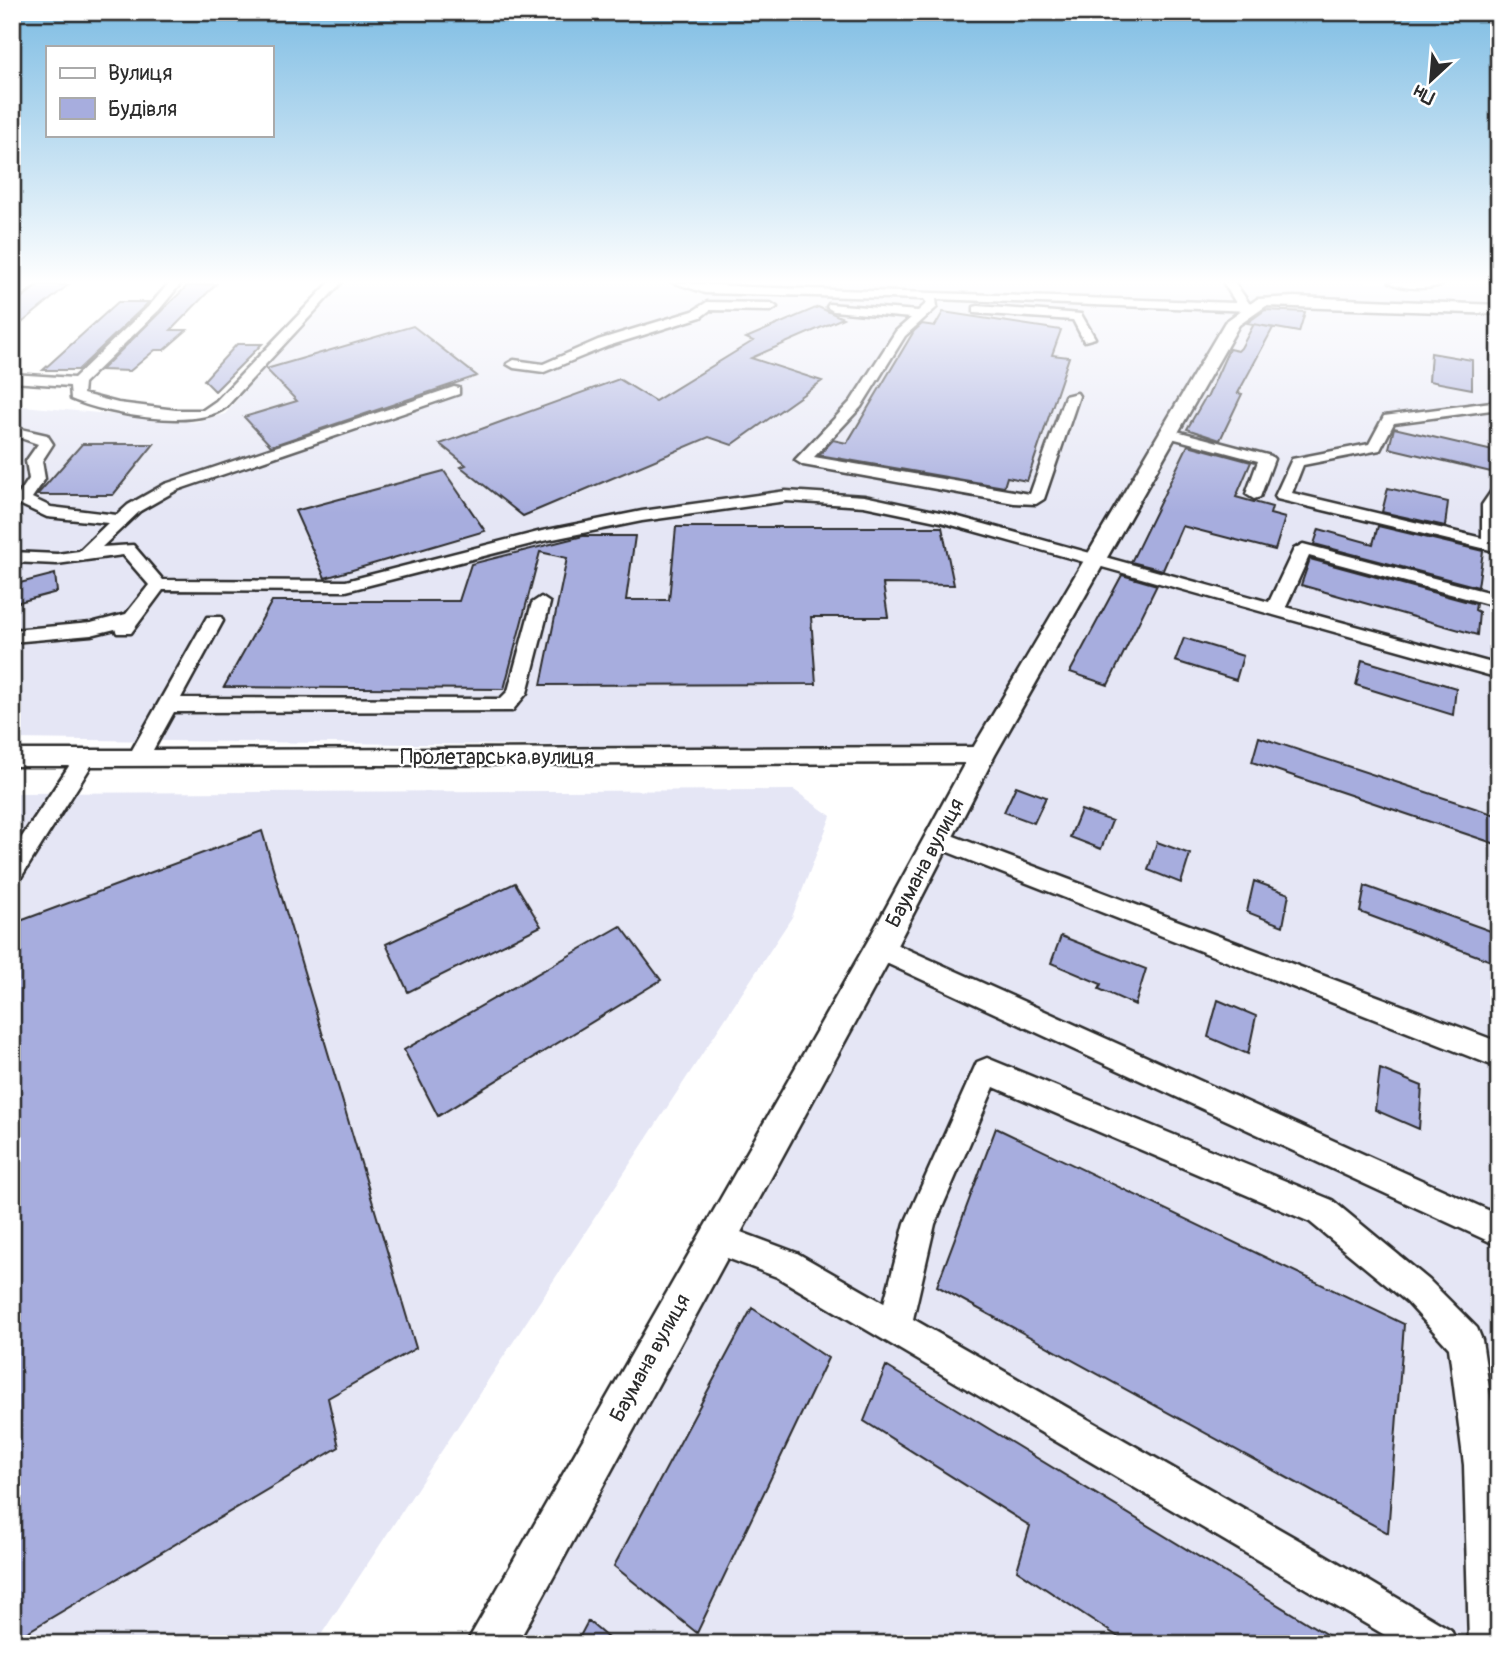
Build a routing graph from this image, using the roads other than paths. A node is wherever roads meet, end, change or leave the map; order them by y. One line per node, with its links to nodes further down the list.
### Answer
1 (101, 359): 8 (street)
2 (264, 359): 8 (street)
3 (565, 359): 6 (street)
4 (884, 359): 10 (lane)
5 (1212, 359): 13 (main road, Баумана вулиця)
6 (514, 364)
7 (12, 378): 8 (street)
8 (77, 382)
9 (454, 391): 16 (street)
10 (1072, 396)
11 (1499, 405): 17 (lane)
12 (12, 431): 16 (street)
13 (1169, 433): 15 (street); 21 (main road, Баумана вулиця)
14 (1499, 492): 17 (street)
15 (1254, 494)
16 (122, 520): 18 (street)
17 (1494, 546)
18 (87, 552): 20 (street); 23 (street)
19 (12, 558): 20 (street)
20 (37, 558): 22 (street)
21 (1096, 559): 23 (street); 26 (street); 33 (main road, Баумана вулиця)
22 (12, 574)
23 (158, 585): 27 (street)
24 (1499, 601): 26 (street)
25 (541, 603): 32 (street)
26 (1275, 610): 31 (street)
27 (133, 618): 29 (street); 30 (lane)
28 (215, 621): 32 (street)
29 (119, 635)
30 (12, 636)
31 (1499, 672)
32 (170, 705): 36 (street)
33 (982, 755): 36 (street, Пролетарська вулиця); 37 (main road, Баумана вулиця)
34 (12, 758): 35 (street, Пролетарська вулиця)
35 (85, 758): 36 (street, Пролетарська вулиця); 38 (street)
36 (138, 758)
37 (938, 839): 39 (main road, Баумана вулиця); 40 (street)
38 (12, 872)
39 (880, 948): 41 (lane); 42 (main road, Баумана вулиця)
40 (1499, 1055)
41 (1499, 1231)
42 (717, 1239): 43 (street); 44 (main road, Баумана вулиця)
43 (894, 1329): 45 (street); 46 (street)
44 (490, 1644)
45 (1437, 1644)
46 (1489, 1644)

